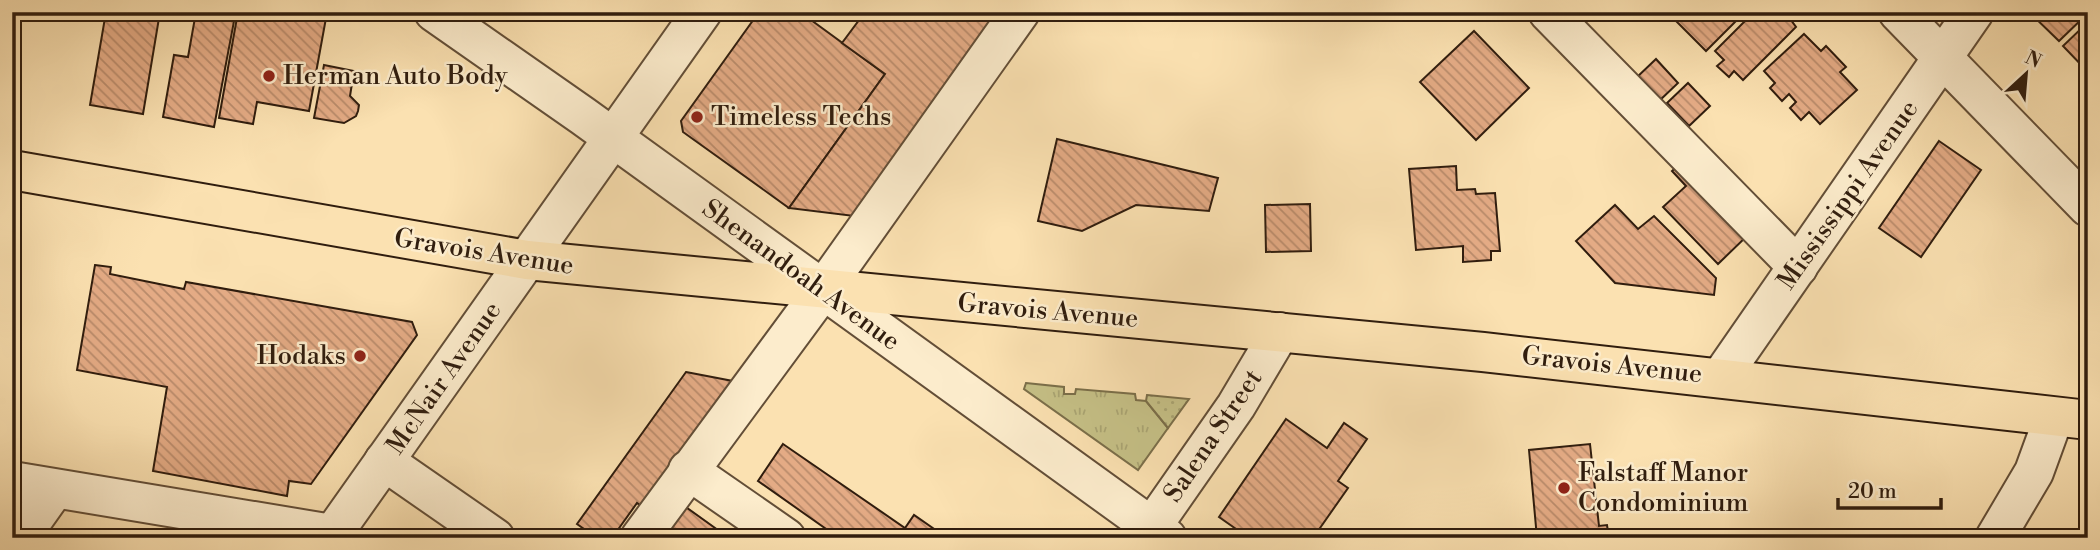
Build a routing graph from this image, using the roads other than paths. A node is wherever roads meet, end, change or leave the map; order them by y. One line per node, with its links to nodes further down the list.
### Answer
1 (434, 12): 8 (street, Shenandoah Avenue)
2 (702, 12): 8 (street, McNair Avenue)
3 (1020, 12): 13 (street)
4 (1548, 12): 12 (street)
5 (1898, 12): 7 (street)
6 (1974, 12): 7 (street, Mississippi Avenue)
7 (1941, 57): 10 (street); 12 (street, Mississippi Avenue)
8 (613, 137): 11 (street, McNair Avenue); 13 (street, Shenandoah Avenue)
9 (12, 170): 11 (main road, Gravois Avenue)
10 (2088, 207)
11 (527, 260): 13 (main road, Gravois Avenue); 17 (street, McNair Avenue)
12 (1798, 267): 15 (street, Mississippi Avenue)
13 (822, 291): 14 (main road, Gravois Avenue); 18 (street); 22 (street, Shenandoah Avenue)
14 (1280, 332): 15 (main road, Gravois Avenue); 22 (street, Salena Street)
15 (1721, 377): 16 (main road, Gravois Avenue)
16 (2071, 418): 21 (street)
17 (384, 461): 23 (street, McNair Avenue); 25 (street)
18 (688, 470): 26 (street); 27 (street)
19 (12, 481): 20 (street)
20 (54, 490): 23 (street); 24 (street)
21 (2010, 533)
22 (1154, 534)
23 (331, 536)
24 (20, 538)
25 (495, 538)
26 (640, 538)
27 (786, 538)

